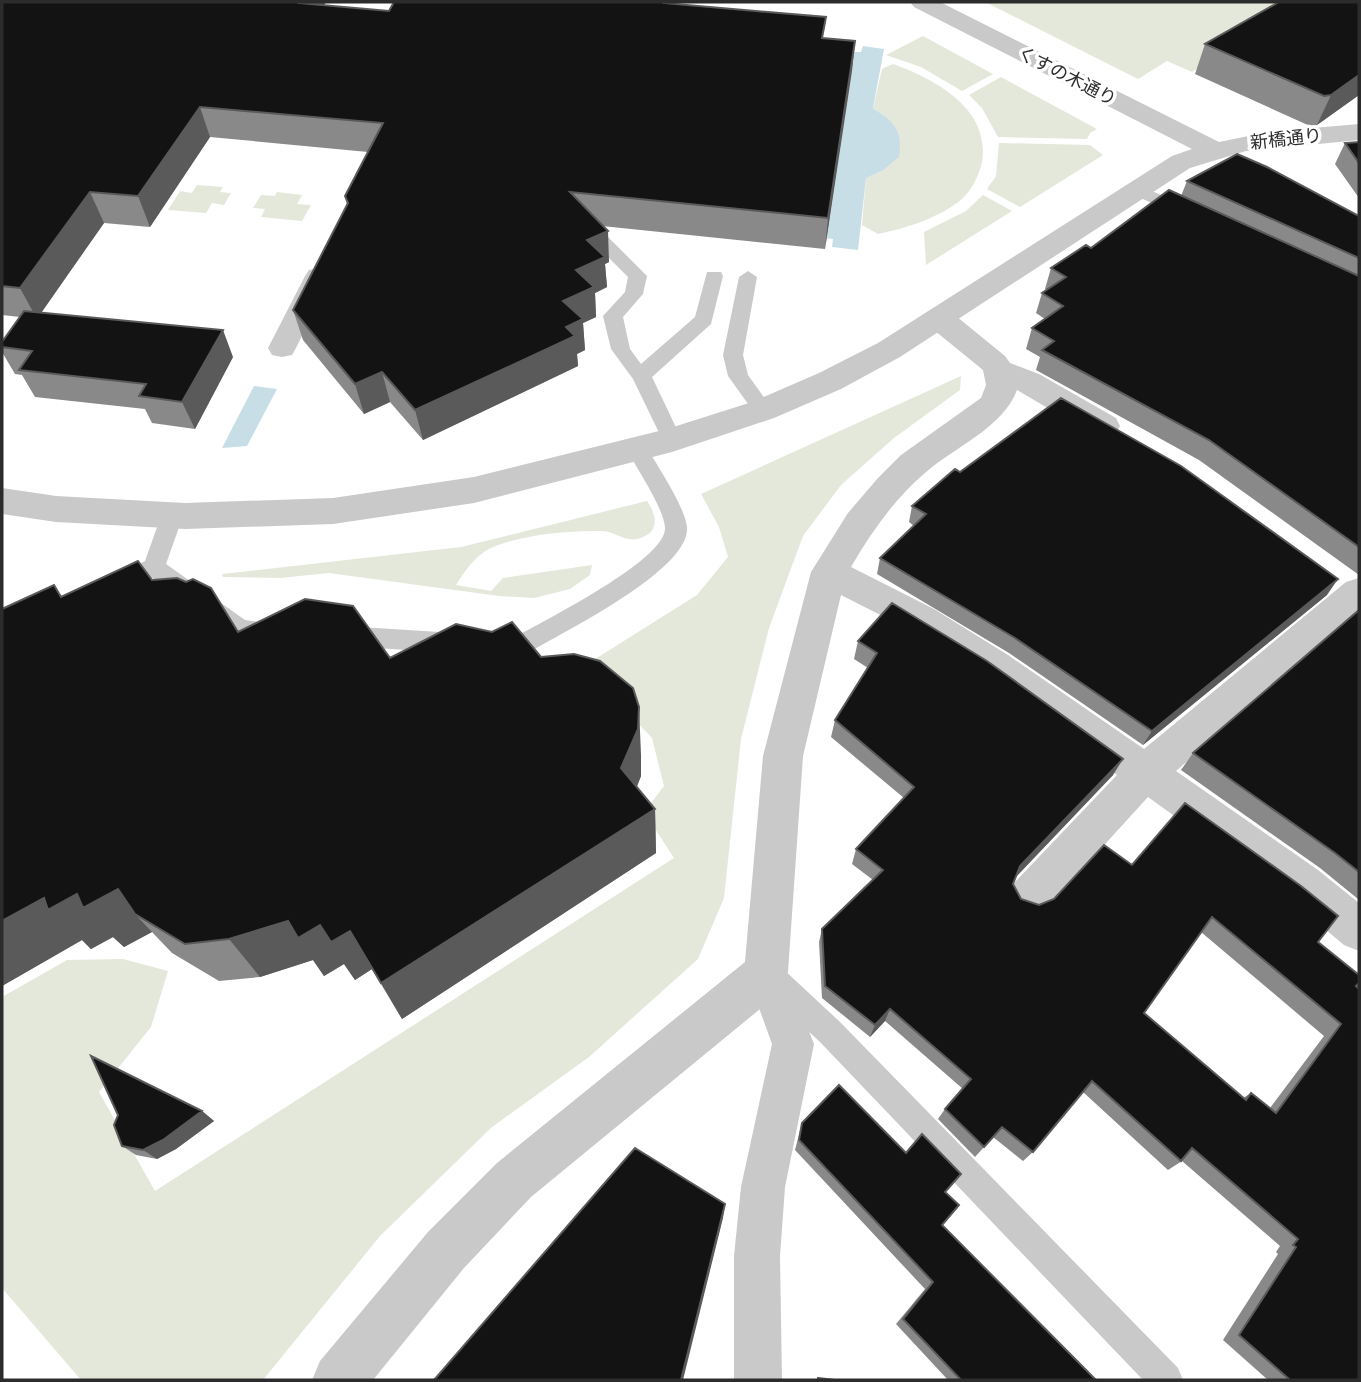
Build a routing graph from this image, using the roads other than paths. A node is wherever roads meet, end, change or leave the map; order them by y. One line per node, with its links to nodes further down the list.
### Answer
1 (922, 2): 3 (street, くすの木通り)
2 (1359, 132): 3 (street, 新橋通り)
3 (1213, 149): 4 (street, くすの木通り); 5 (street, 新橋通り)
4 (1246, 166)
5 (1138, 190): 6 (lane); 11 (street, 新橋通り)
6 (1200, 219)
7 (595, 234): 14 (lane)
8 (329, 256): 12 (street)
9 (714, 276): 14 (lane)
10 (748, 277): 15 (lane)
11 (940, 320): 13 (street); 15 (street, 新橋通り)
12 (282, 348)
13 (1000, 371): 17 (street); 22 (street)
14 (641, 376): 16 (lane)
15 (763, 410): 16 (street, 新橋通り)
16 (673, 440): 18 (street, 新橋通り)
17 (1133, 442)
18 (638, 450): 20 (street, 新橋通り); 26 (lane)
19 (2, 501): 20 (street, 新橋通り)
20 (172, 516): 21 (lane)
21 (154, 567): 23 (lane); 25 (lane)
22 (829, 572): 27 (street); 30 (street)
23 (119, 583)
24 (1352, 590): 27 (street)
25 (296, 633)
26 (324, 635)
27 (1146, 772): 28 (street); 29 (street)
28 (1029, 897)
29 (1359, 930)
30 (765, 972): 31 (street); 32 (street); 33 (lane)
31 (339, 1380)
32 (758, 1380)
33 (1166, 1380)

